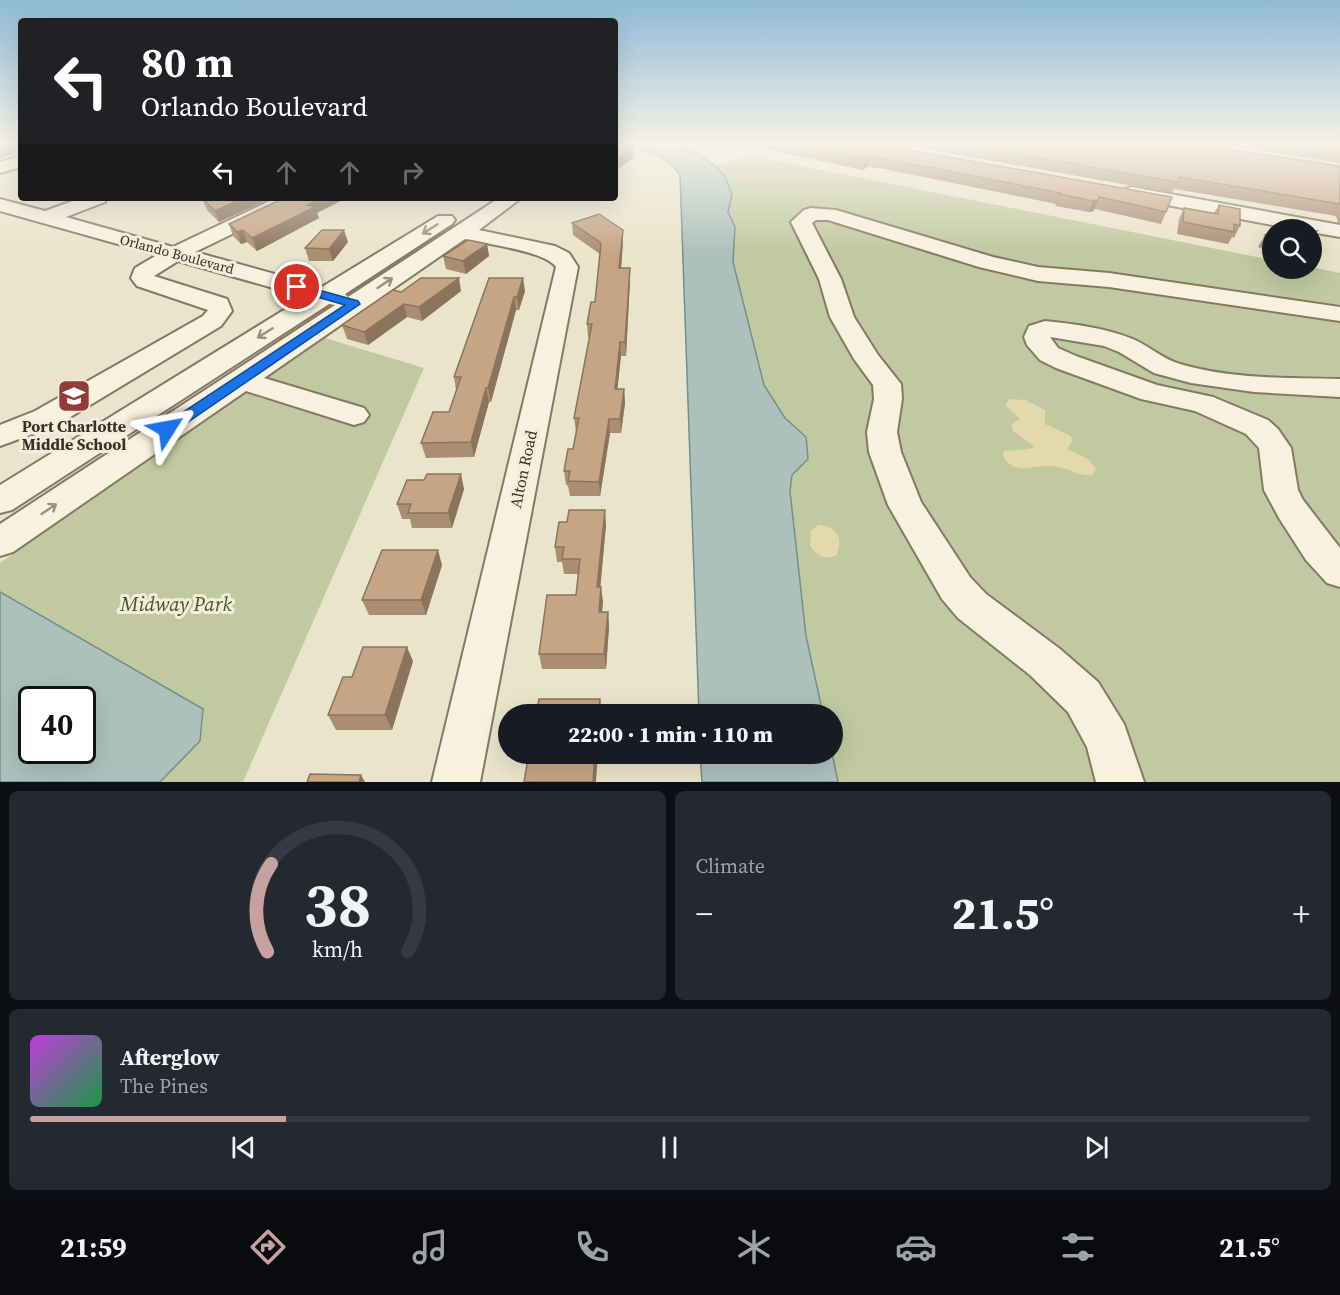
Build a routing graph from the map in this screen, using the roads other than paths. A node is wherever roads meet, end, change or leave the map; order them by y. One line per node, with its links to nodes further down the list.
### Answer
1 (1117, 190): 8 (street)
2 (90, 201): 7 (street)
3 (285, 201): 10 (street)
4 (475, 201): 11 (street, one-way to 11)
5 (508, 201): 9 (street)
6 (0, 205): 7 (street, Orlando Boulevard)
7 (46, 218): 10 (street, Orlando Boulevard)
8 (1340, 231)
9 (461, 232): 12 (street, one-way to 9); 21 (street, Alton Road)
10 (175, 254): 11 (street, Orlando Boulevard); 17 (street)
11 (326, 295): 12 (street, Orlando Boulevard); 18 (street, one-way to 18)
12 (354, 304): 14 (street)
13 (1340, 314): 22 (street)
14 (241, 380): 16 (street); 19 (street, one-way to 14)
15 (1340, 388): 20 (street)
16 (354, 415)
17 (2, 436)
18 (0, 501)
19 (0, 542)
20 (1340, 572)
21 (456, 782)
22 (1120, 782)

